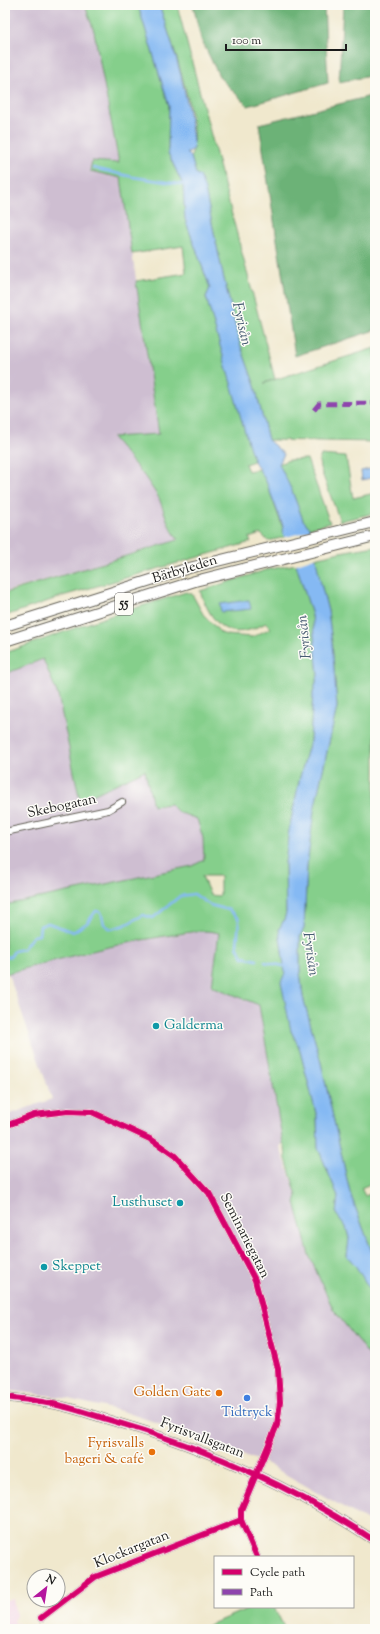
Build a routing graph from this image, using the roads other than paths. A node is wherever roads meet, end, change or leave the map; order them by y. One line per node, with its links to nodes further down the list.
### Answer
1 (373, 522): 3 (main road, Bärbyleden / 55)
2 (374, 536): 4 (main road, Bärbyleden / 55)
3 (5, 626)
4 (5, 641)
5 (122, 802): 6 (street, Skebogatan)
6 (5, 832)
7 (5, 1126): 9 (street, Seminariegatan)
8 (5, 1397): 9 (street, Fyrisvallsgatan)
9 (257, 1474): 10 (street, Seminariegatan); 11 (street, Fyrisvallsgatan)
10 (241, 1520): 12 (street); 13 (street, Klockargatan)
11 (375, 1541)
12 (257, 1556)
13 (41, 1618)

